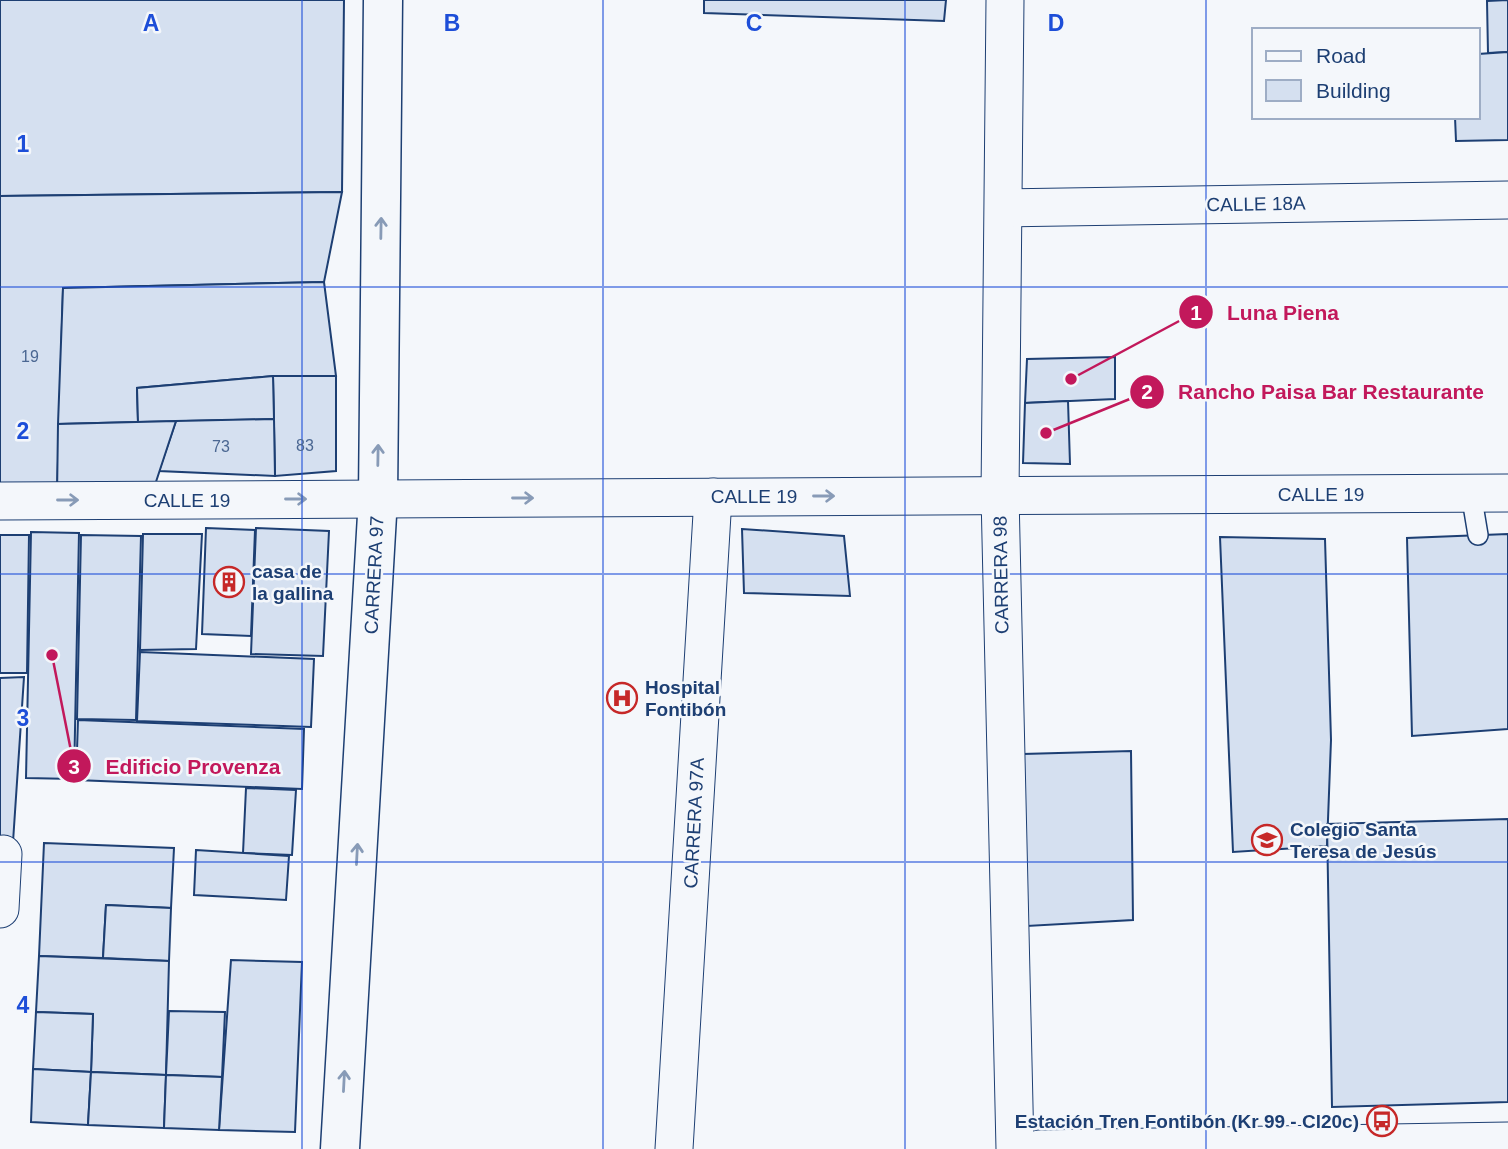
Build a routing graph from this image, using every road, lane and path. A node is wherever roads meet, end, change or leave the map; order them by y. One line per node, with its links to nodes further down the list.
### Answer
1 (383, 0): 9 (street, CARRERA 97, one-way to 1)
2 (1005, 0): 4 (street, CARRERA 98)
3 (1508, 201): 4 (street, CALLE 18A)
4 (1004, 208): 7 (street, CARRERA 98)
5 (1471, 493): 6 (street, CALLE 19); 7 (street, CALLE 19); 11 (lane)
6 (1508, 493)
7 (1000, 495): 8 (street, CALLE 19, one-way to 7); 17 (street, CARRERA 98)
8 (713, 497): 9 (street, CALLE 19, one-way to 8); 16 (street, CARRERA 97A)
9 (378, 498): 10 (street, CALLE 19, one-way to 9); 15 (street, CARRERA 97, one-way to 9)
10 (0, 500)
11 (1478, 535)
12 (3, 854): 13 (street)
13 (0, 909)
14 (1508, 1141): 18 (street)
15 (340, 1149)
16 (674, 1149)
17 (1015, 1149)
18 (1039, 1149)

